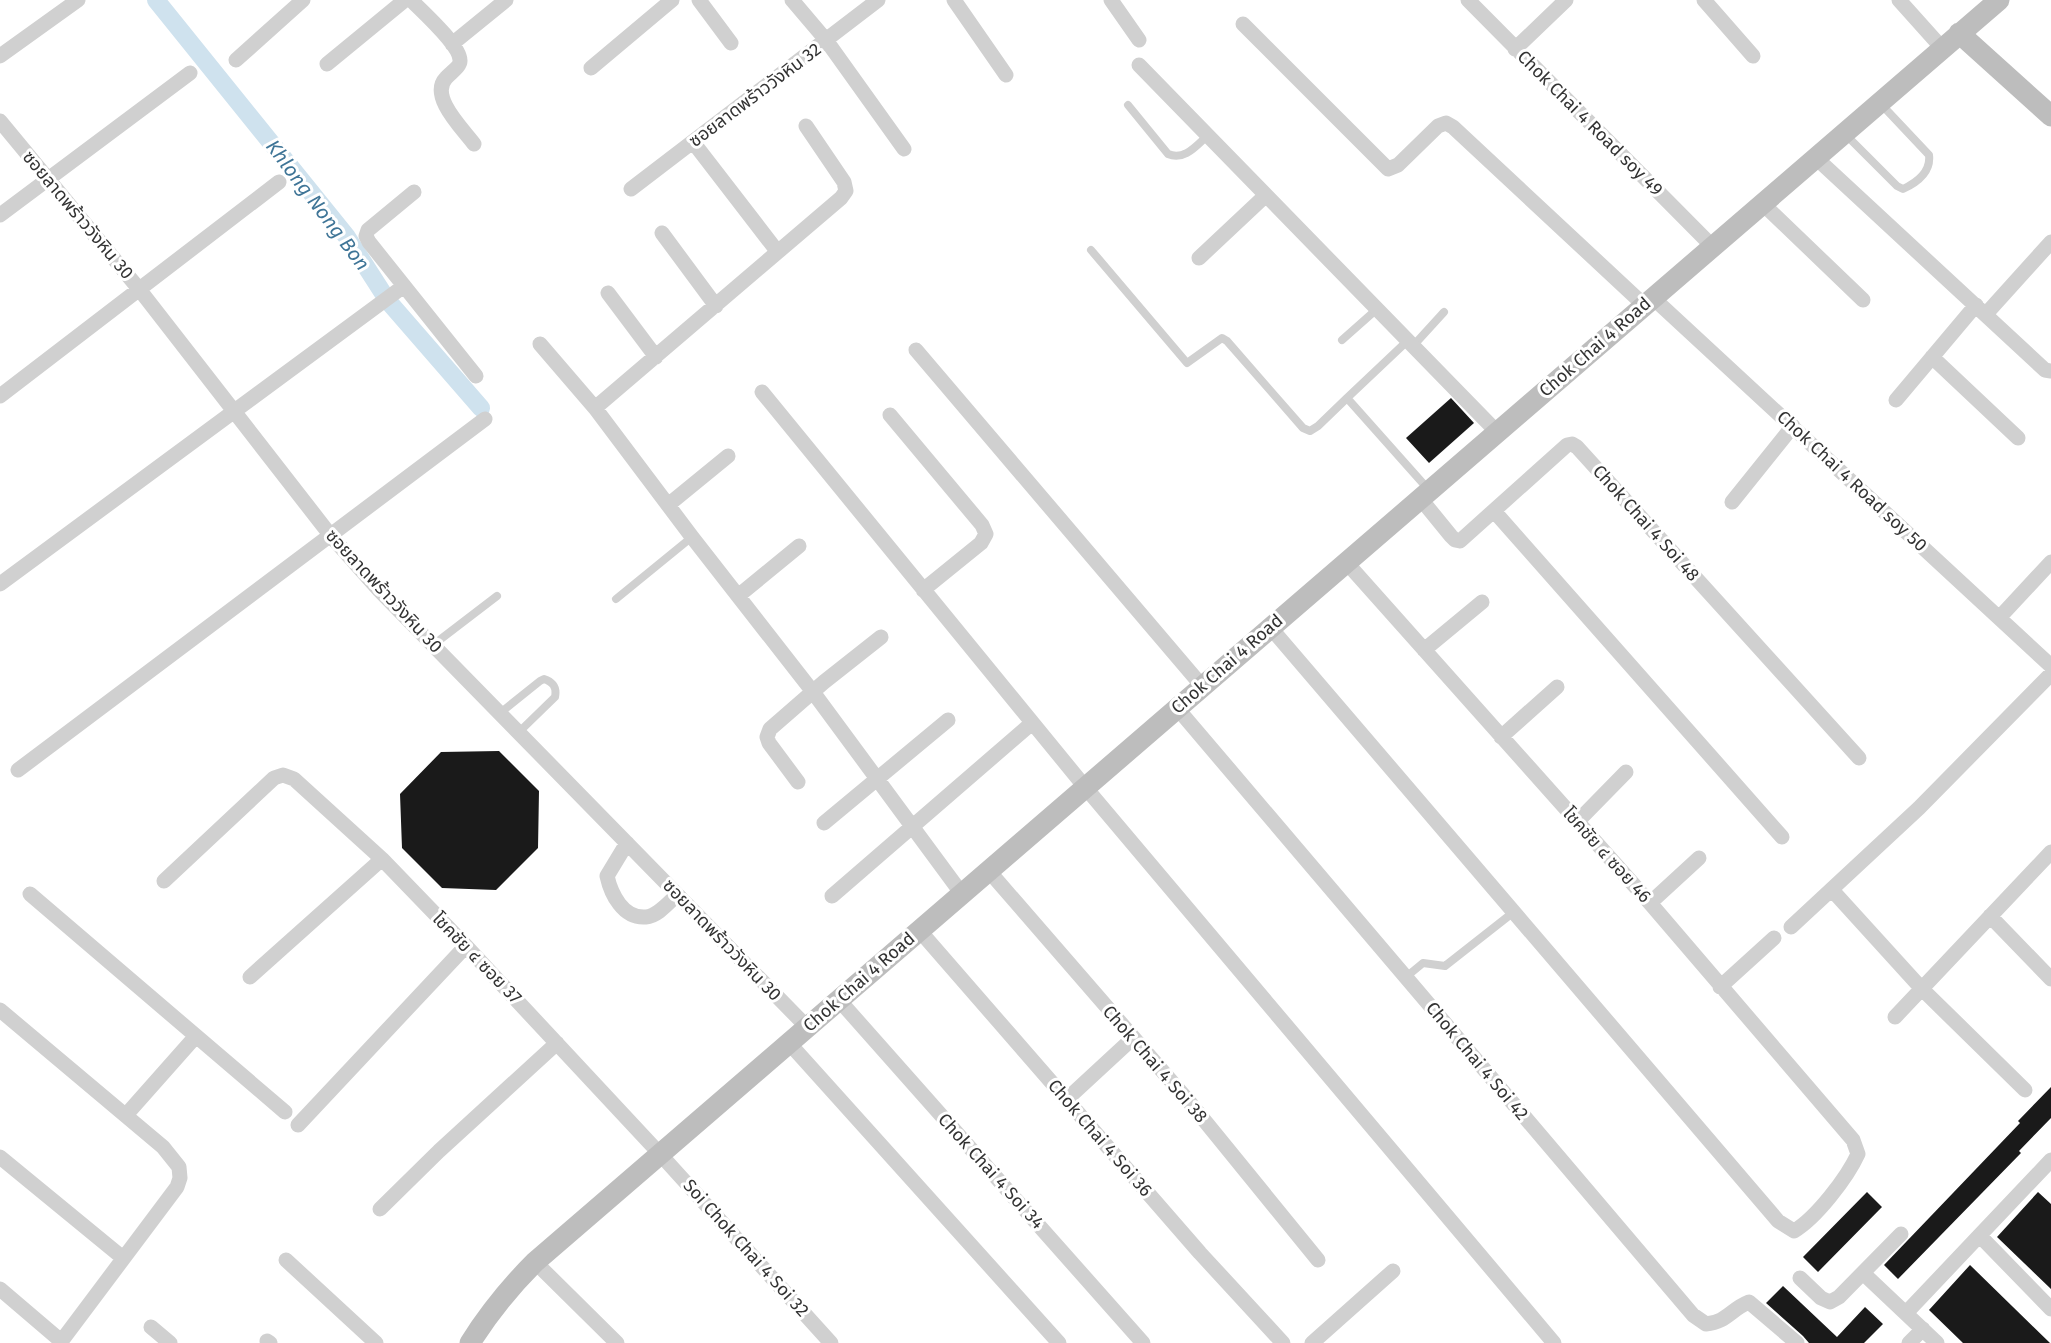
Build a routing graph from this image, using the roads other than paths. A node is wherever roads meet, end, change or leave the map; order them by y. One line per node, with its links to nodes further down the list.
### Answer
1 (78, 0): 25 (street)
2 (303, 0): 27 (street)
3 (405, 0): 28 (street)
4 (411, 0): 22 (street)
5 (506, 0): 22 (street)
6 (672, 0): 30 (street)
7 (699, 0): 21 (street)
8 (792, 0): 19 (street)
9 (878, 0): 19 (street, ซอยลาดพร้าววังหิน 32)
10 (954, 0): 32 (street)
11 (1111, 0): 20 (street)
12 (1468, 0): 24 (street, Chok Chai 4 Road soy 49)
13 (1566, 0): 24 (street)
14 (1704, 0): 26 (street)
15 (1899, 0): 23 (street)
16 (1999, 0): 18 (street, Chok Chai 4 Road)
17 (1243, 24): 61 (street, Chok Chai 4 Road soy 50)
18 (1959, 33): 23 (street, Chok Chai 4 Road); 35 (street)
19 (826, 40): 40 (street, ซอยลาดพร้าววังหิน 32); 42 (street)
20 (1139, 40)
21 (731, 43)
22 (452, 44): 41 (street)
23 (1942, 48): 33 (street, Chok Chai 4 Road)
24 (1515, 49): 53 (street, Chok Chai 4 Road soy 49)
25 (0, 56)
26 (1753, 56)
27 (236, 60)
28 (327, 64)
29 (1139, 65): 39 (street)
30 (591, 68)
31 (190, 73): 44 (street)
32 (1006, 75)
33 (1879, 102): 38 (street, Chok Chai 4 Road); 38 (lane)
34 (1128, 105): 39 (lane)
35 (2051, 116)
36 (0, 121): 44 (street, ซอยลาดพร้าววังหิน 30)
37 (806, 126): 55 (street)
38 (1844, 132): 43 (street, Chok Chai 4 Road)
39 (1207, 136): 48 (street)
40 (693, 142): 46 (street, ซอยลาดพร้าววังหิน 32); 55 (street)
41 (474, 144)
42 (904, 149)
43 (1815, 157): 49 (street, Chok Chai 4 Road); 64 (street)
44 (48, 178): 50 (street); 57 (street, ซอยลาดพร้าววังหิน 30)
45 (279, 182): 57 (street)
46 (631, 189)
47 (414, 192): 58 (street)
48 (1266, 196): 56 (street); 63 (street)
49 (1762, 203): 53 (street, Chok Chai 4 Road); 60 (street)
50 (0, 215)
51 (662, 233): 62 (street)
52 (2051, 242): 64 (street)
53 (1712, 246): 61 (street, Chok Chai 4 Road)
54 (1091, 250): 76 (lane)
55 (777, 251): 62 (street)
56 (1198, 258)
57 (139, 289): 75 (street); 79 (street, ซอยลาดพร้าววังหิน 30)
58 (398, 291): 73 (street); 79 (street)
59 (608, 292): 70 (street)
60 (1863, 300)
61 (1648, 301): 82 (street, Chok Chai 4 Road soy 50); 83 (street, Chok Chai 4 Road)
62 (716, 306): 70 (street)
63 (1377, 309): 66 (lane); 68 (street)
64 (1981, 309): 71 (street); 72 (street)
65 (1444, 312): 68 (lane)
66 (1342, 340)
67 (540, 344): 78 (street)
68 (1407, 346): 76 (lane); 83 (street)
69 (916, 350): 108 (street)
70 (656, 357): 78 (street)
71 (1932, 357): 77 (street); 84 (street)
72 (2051, 371)
73 (476, 376)
74 (762, 392): 96 (street)
75 (0, 396)
76 (1347, 398): 86 (lane)
77 (1896, 400)
78 (595, 408): 88 (street)
79 (236, 411): 90 (street, ซอยลาดพร้าววังหิน 30); 95 (street)
80 (890, 415): 96 (street)
81 (485, 419): 90 (street)
82 (1794, 426): 87 (street); 101 (street, Chok Chai 4 Road soy 50)
83 (1497, 432): 86 (street, Chok Chai 4 Road)
84 (2018, 438)
85 (728, 456): 88 (street)
86 (1424, 494): 89 (street, Chok Chai 4 Soi 48); 93 (street, Chok Chai 4 Road)
87 (1732, 502)
88 (668, 505): 91 (street)
89 (1494, 511): 117 (street, Chok Chai 4 Soi 48); 126 (street)
90 (332, 536): 104 (street, ซอยลาดพร้าววังหิน 30); 118 (street)
91 (692, 537): 98 (street); 99 (lane)
92 (799, 546): 98 (street)
93 (1346, 562): 102 (street, Chok Chai 4 Road); 105 (street, โชคชัย ๔ ซอย 46)
94 (2051, 562): 101 (street)
95 (0, 584)
96 (923, 590): 114 (street)
97 (497, 596): 104 (lane)
98 (738, 596): 110 (street)
99 (616, 599)
100 (1482, 602): 105 (street)
101 (1999, 618): 106 (street, Chok Chai 4 Road soy 50)
102 (1270, 627): 108 (street, Chok Chai 4 Road); 139 (street)
103 (881, 637): 110 (street)
104 (434, 645): 112 (street, ซอยลาดพร้าววังหิน 30)
105 (1424, 650): 116 (street, โชคชัย ๔ ซอย 46)
106 (2051, 666)
107 (2051, 674): 133 (street)
108 (1202, 686): 111 (street, Chok Chai 4 Road)
109 (1557, 687): 116 (street)
110 (813, 692): 120 (street); 121 (street)
111 (1177, 708): 122 (street, Chok Chai 4 Road); 146 (street, Chok Chai 4 Soi 42)
112 (500, 713): 115 (street, ซอยลาดพร้าววังหิน 30); 115 (lane)
113 (948, 720): 120 (street)
114 (1032, 723): 122 (street); 125 (street)
115 (519, 732): 127 (street, ซอยลาดพร้าววังหิน 30)
116 (1501, 737): 123 (street, โชคชัย ๔ ซอย 46)
117 (1859, 758)
118 (18, 770)
119 (1626, 772): 123 (street)
120 (877, 779): 124 (street); 125 (street)
121 (798, 782)
122 (1085, 787): 131 (street, Chok Chai 4 Road); 191 (street)
123 (1577, 822): 138 (street, โชคชัย ๔ ซอย 46)
124 (824, 823)
125 (912, 826): 135 (street); 137 (street)
126 (1782, 837)
127 (627, 843): 136 (street, ซอยลาดพร้าววังหิน 30); 136 (street)
128 (2051, 852): 140 (street)
129 (1700, 858): 138 (street)
130 (382, 859): 132 (street, โชคชัย ๔ ซอย 37); 144 (street, โชคชัย ๔ ซอย 37); 145 (street)
131 (988, 870): 135 (street, Chok Chai 4 Road); 155 (street, Chok Chai 4 Soi 38)
132 (164, 881)
133 (1832, 891): 141 (street); 149 (street)
134 (30, 894): 154 (street)
135 (962, 894): 142 (street, Chok Chai 4 Road)
136 (677, 895): 153 (street, ซอยลาดพร้าววังหิน 30)
137 (832, 896)
138 (1650, 903): 148 (street, โชคชัย ๔ ซอย 46)
139 (1515, 911): 146 (lane); 148 (street, โชคชัย ๔ ซอย 46)
140 (1990, 916): 147 (street); 149 (street)
141 (1791, 927)
142 (919, 930): 150 (street, Chok Chai 4 Road); 159 (street, Chok Chai 4 Soi 36)
143 (1774, 938): 148 (street)
144 (466, 946): 157 (street, โชคชัย ๔ ซอย 37); 162 (street)
145 (250, 977)
146 (1406, 977): 192 (street, Chok Chai 4 Soi 42)
147 (2051, 979)
148 (1720, 987)
149 (1922, 988): 152 (street); 158 (street)
150 (839, 1000): 153 (street, Chok Chai 4 Road); 188 (street, Chok Chai 4 Soi 34)
151 (0, 1010): 161 (street)
152 (1895, 1017)
153 (807, 1027): 156 (street, Chok Chai 4 Road)
154 (196, 1036): 160 (street); 161 (street)
155 (1133, 1038): 159 (street); 171 (street, Chok Chai 4 Soi 38)
156 (789, 1042): 163 (street, Chok Chai 4 Road); 187 (street)
157 (557, 1043): 163 (street, โชคชัย ๔ ซอย 37); 166 (street)
158 (2025, 1090)
159 (1067, 1099): 189 (street, Chok Chai 4 Soi 36)
160 (285, 1112)
161 (126, 1114): 169 (street)
162 (298, 1125)
163 (660, 1154): 172 (street, Chok Chai 4 Road); 186 (street, Soi Chok Chai 4 Soi 32)
164 (0, 1157): 169 (street)
165 (2048, 1168): 168 (street)
166 (381, 1209)
167 (1901, 1234): 174 (street)
168 (1980, 1236): 177 (street); 178 (street)
169 (123, 1258): 181 (street)
170 (286, 1260): 183 (street)
171 (1318, 1260)
172 (534, 1262): 184 (street, Chok Chai 4 Road); 185 (street)
173 (1393, 1271): 190 (street)
174 (1863, 1273): 175 (street); 178 (street)
175 (1800, 1278)
176 (0, 1289): 181 (street)
177 (2051, 1309)
178 (1906, 1313): 180 (street)
179 (151, 1327): 182 (street)
180 (1923, 1329): 193 (street); 194 (street)
181 (61, 1342)
182 (170, 1343)
183 (376, 1343)
184 (470, 1343)
185 (617, 1343)
186 (831, 1343)
187 (1059, 1343)
188 (1143, 1343)
189 (1283, 1343)
190 (1312, 1343)
191 (1554, 1343)
192 (1797, 1343)
193 (1909, 1343)
194 (1937, 1343)

